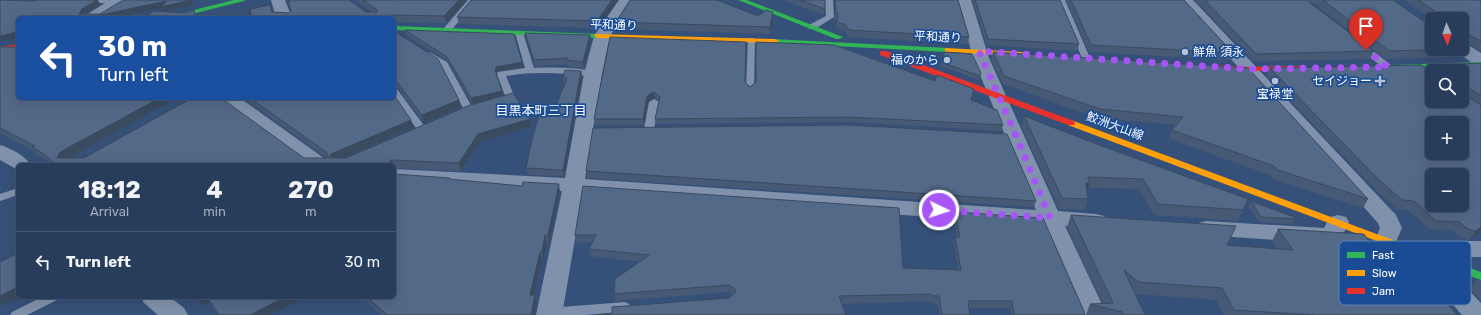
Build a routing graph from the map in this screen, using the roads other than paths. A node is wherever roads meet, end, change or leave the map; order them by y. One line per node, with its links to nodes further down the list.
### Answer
1 (95, 0): 10 (lane)
2 (242, 0): 13 (street)
3 (278, 0): 14 (street)
4 (472, 0): 17 (lane)
5 (626, 0): 20 (street)
6 (741, 0): 15 (street, 鮫洲大山線)
7 (829, 0): 15 (lane)
8 (964, 0): 28 (street)
9 (1061, 0): 31 (lane)
10 (119, 1): 12 (street)
11 (1183, 2): 40 (street)
12 (94, 16)
13 (175, 16)
14 (283, 16)
15 (812, 27): 24 (street, 鮫洲大山線)
16 (396, 28): 17 (street, 平和通り)
17 (447, 30): 19 (street, 平和通り)
18 (396, 32): 22 (lane)
19 (519, 33): 20 (street, 平和通り); 39 (lane)
20 (602, 36): 23 (street, 平和通り); 42 (street)
21 (1352, 39): 37 (lane)
22 (406, 40)
23 (751, 40): 24 (street, 平和通り); 43 (lane)
24 (861, 44): 28 (street, 平和通り); 45 (street, 鮫洲大山線)
25 (16, 46): 27 (street)
26 (419, 48): 49 (lane)
27 (0, 49)
28 (979, 51): 30 (street, 平和通り); 45 (street)
29 (1469, 53): 32 (street)
30 (1032, 54)
31 (1086, 58)
32 (1481, 61)
33 (1481, 64): 35 (street)
34 (1210, 66): 40 (street)
35 (1416, 66): 37 (street); 41 (lane)
36 (1373, 67): 37 (street)
37 (1388, 67)
38 (1311, 68): 40 (street)
39 (530, 69): 42 (lane); 48 (lane)
40 (1249, 69): 63 (street)
41 (1425, 73)
42 (593, 74): 56 (street)
43 (750, 88)
44 (396, 93): 51 (lane)
45 (998, 96): 59 (street); 61 (street, 鮫洲大山線)
46 (231, 100): 54 (street)
47 (654, 102): 50 (lane)
48 (489, 103)
49 (449, 117)
50 (649, 129)
51 (408, 135)
52 (0, 151): 53 (street)
53 (18, 163)
54 (318, 163)
55 (396, 175): 56 (street)
56 (574, 185): 59 (street); 72 (street)
57 (16, 192): 58 (lane)
58 (0, 198)
59 (1050, 218): 60 (street); 75 (street)
60 (1118, 222)
61 (1338, 222): 62 (street); 63 (street, 鮫洲大山線)
62 (1186, 227)
63 (1386, 241)
64 (1471, 250): 65 (street)
65 (1481, 250)
66 (1471, 272): 67 (street, 鮫洲大山線)
67 (1481, 276)
68 (49, 299): 73 (lane)
69 (155, 299): 74 (street)
70 (1468, 305): 76 (street)
71 (635, 306): 72 (lane)
72 (549, 314)
73 (16, 315)
74 (174, 315)
75 (1094, 315)
76 (1477, 315)

